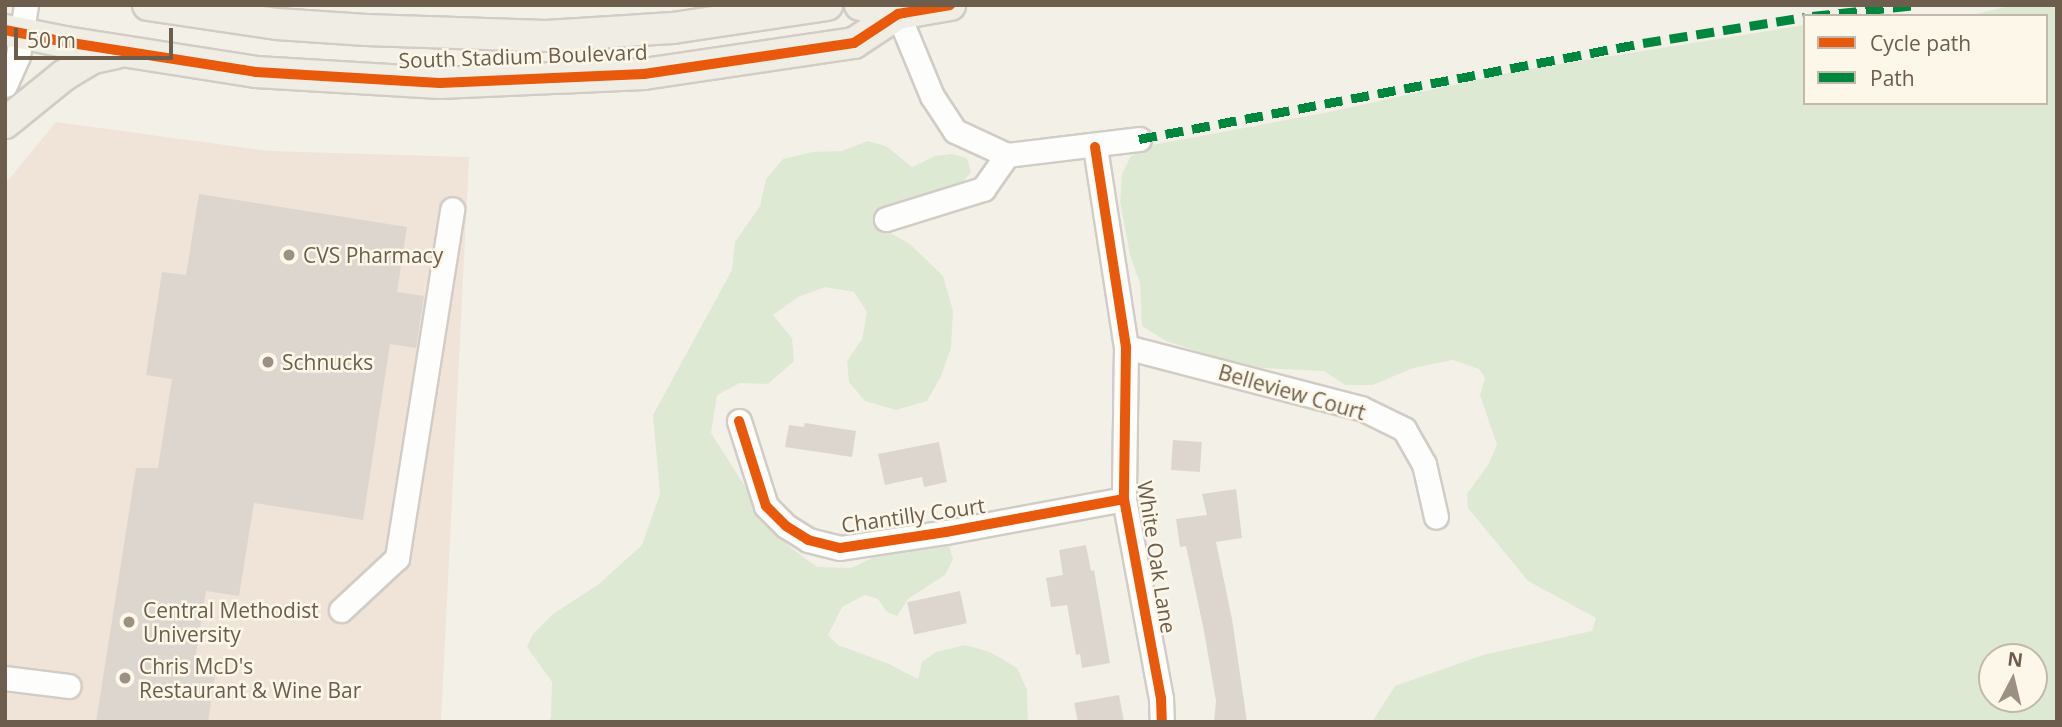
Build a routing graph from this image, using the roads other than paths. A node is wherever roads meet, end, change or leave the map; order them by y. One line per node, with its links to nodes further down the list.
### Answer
1 (148, 5): 2 (main road)
2 (827, 5)
3 (860, 5): 5 (main road)
4 (950, 5): 5 (main road, South Stadium Boulevard)
5 (898, 15): 7 (main road, South Stadium Boulevard); 12 (street)
6 (17, 23): 7 (main road, South Stadium Boulevard); 8 (street)
7 (119, 52): 9 (main road)
8 (5, 85)
9 (5, 123)
10 (1139, 139): 11 (street)
11 (1096, 147): 12 (street); 15 (street, White Oak Lane)
12 (1007, 155): 14 (street)
13 (452, 209): 19 (street)
14 (886, 219)
15 (1126, 347): 17 (street, White Oak Lane); 18 (street, Belleview Court)
16 (738, 421): 17 (street, Chantilly Court)
17 (1124, 499): 22 (street, White Oak Lane)
18 (1436, 517)
19 (341, 610)
20 (5, 678): 21 (street)
21 (68, 686)
22 (1162, 722)

